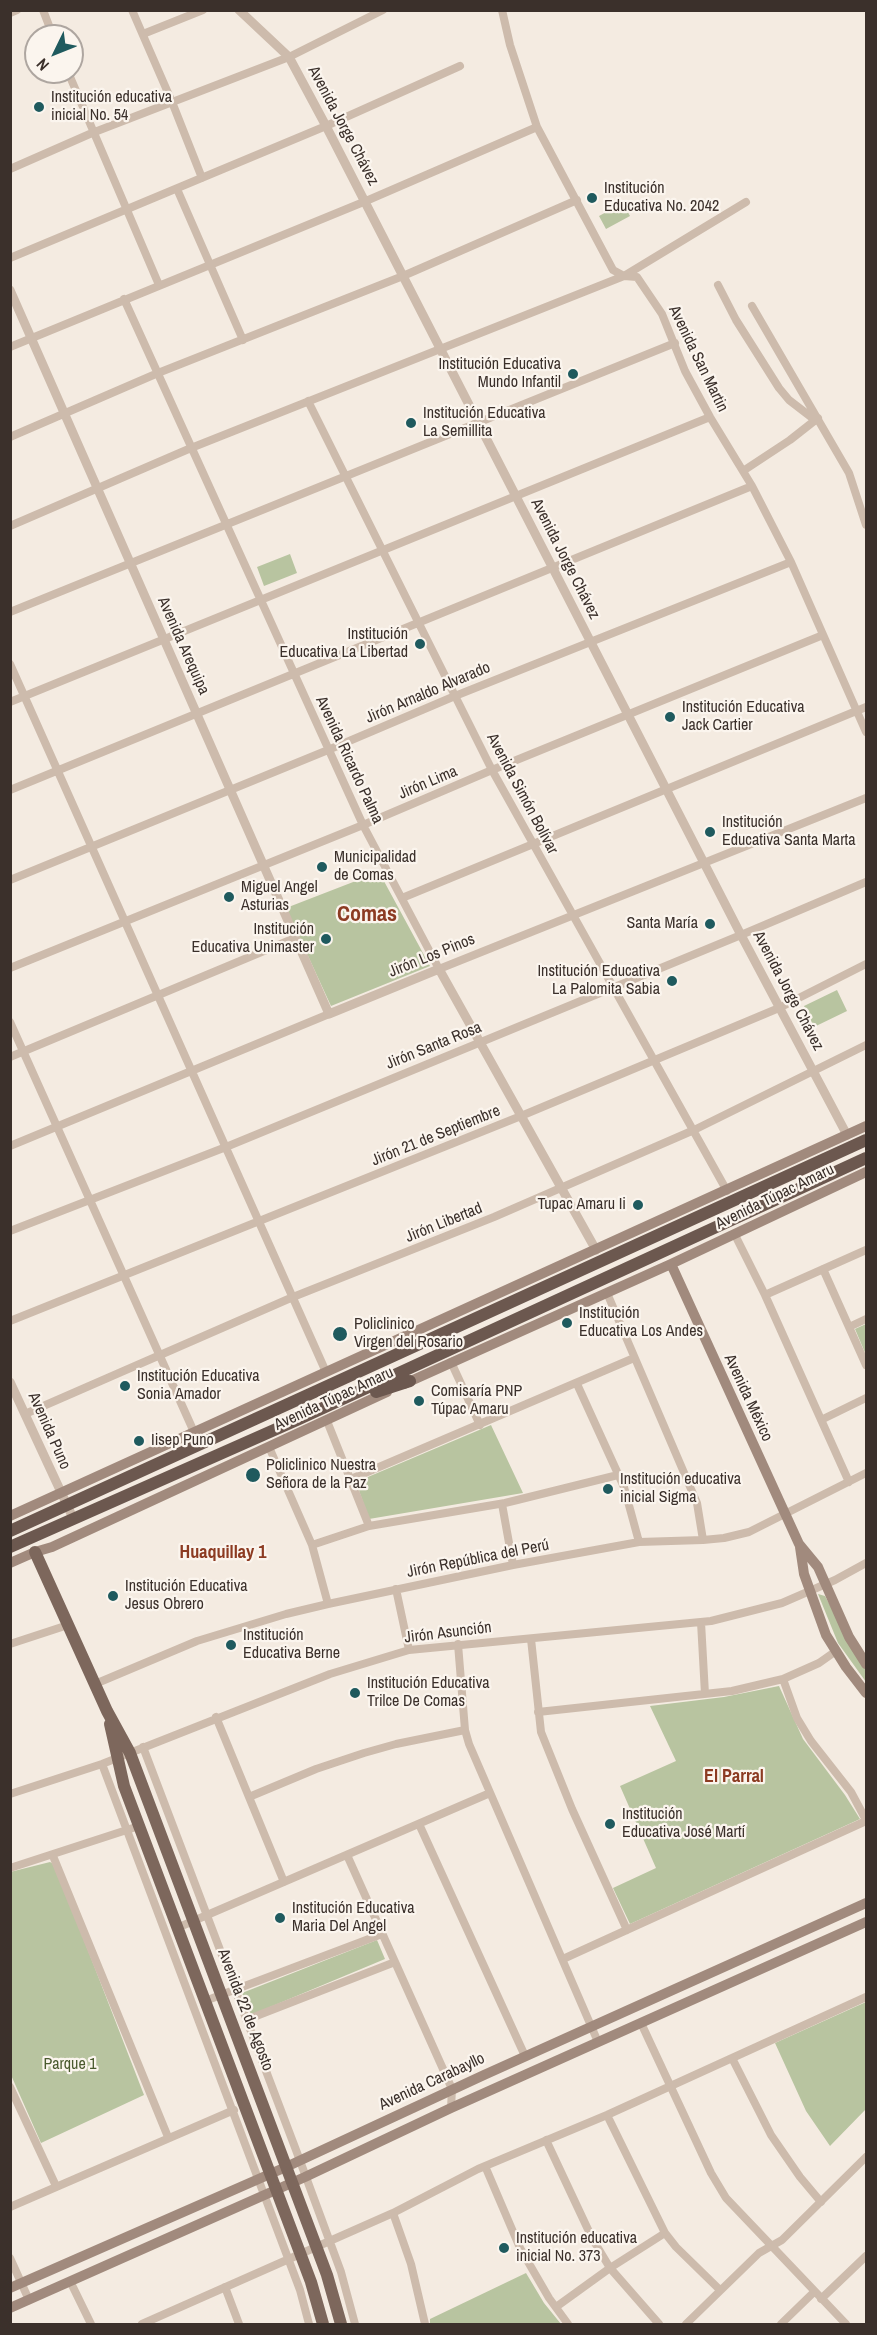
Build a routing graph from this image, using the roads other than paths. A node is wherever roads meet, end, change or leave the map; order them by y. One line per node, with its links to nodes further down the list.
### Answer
1 (17, 10): 7 (street)
2 (132, 10): 8 (street)
3 (203, 10): 8 (street)
4 (239, 10): 9 (street, Avenida Jorge Chávez)
5 (383, 10): 9 (street)
6 (502, 10): 14 (street, Avenida San Martin)
7 (10, 13)
8 (142, 34): 12 (street)
9 (289, 57): 12 (street); 13 (street, Avenida Jorge Chávez)
10 (460, 66): 13 (street)
11 (73, 84): 15 (street)
12 (172, 102): 15 (street); 17 (street)
13 (326, 126): 17 (street); 20 (street, Avenida Jorge Chávez)
14 (537, 127): 19 (street, Avenida San Martin); 20 (street)
15 (93, 133): 16 (street); 22 (street)
16 (10, 170)
17 (202, 178): 18 (street)
18 (177, 189): 22 (street); 24 (street)
19 (577, 200): 25 (street); 26 (street, Avenida San Martin)
20 (366, 201): 24 (street); 25 (street, Avenida Jorge Chávez)
21 (746, 202): 26 (street)
22 (126, 210): 23 (street); 27 (street)
23 (10, 258)
24 (210, 264): 27 (street); 33 (street)
25 (403, 276): 33 (street); 36 (street, Avenida Jorge Chávez)
26 (624, 276): 34 (street, Avenida San Martin); 36 (street)
27 (159, 285): 30 (street)
28 (718, 285): 41 (street)
29 (10, 290): 32 (street, Avenida Arequipa)
30 (124, 299): 32 (street); 37 (street, Avenida Ricardo Palma)
31 (752, 306): 41 (street)
32 (32, 338): 35 (street); 39 (street, Avenida Arequipa)
33 (243, 340): 37 (street)
34 (675, 343): 40 (street, Avenida San Martin); 42 (street)
35 (10, 347)
36 (441, 350): 38 (street); 42 (street, Avenida Jorge Chávez)
37 (158, 373): 39 (street); 44 (street, Avenida Ricardo Palma)
38 (308, 401): 44 (street); 46 (street, Avenida Simón Bolívar)
39 (65, 413): 43 (street); 48 (street, Avenida Arequipa)
40 (710, 417): 45 (street, Avenida San Martin); 49 (street)
41 (817, 419): 45 (street); 51 (street)
42 (478, 422): 46 (street); 49 (street, Avenida Jorge Chávez)
43 (10, 437)
44 (191, 448): 48 (street); 50 (street, Avenida Ricardo Palma)
45 (743, 471): 47 (street, Avenida San Martin)
46 (345, 476): 50 (street); 53 (street, Avenida Simón Bolívar)
47 (752, 486): 54 (street, Avenida San Martin); 56 (street)
48 (98, 488): 52 (street); 55 (street, Avenida Arequipa)
49 (517, 496): 53 (street); 56 (street, Avenida Jorge Chávez)
50 (226, 525): 55 (street); 57 (street, Avenida Ricardo Palma)
51 (867, 525)
52 (10, 526)
53 (382, 550): 57 (street); 59 (street, Avenida Simón Bolívar)
54 (791, 562): 60 (street, Avenida San Martin); 62 (street, Jirón Arnaldo Alvarado)
55 (131, 564): 58 (street); 61 (street, Avenida Arequipa)
56 (553, 568): 59 (street); 62 (street, Avenida Jorge Chávez)
57 (259, 599): 61 (street); 64 (street, Avenida Ricardo Palma)
58 (10, 612)
59 (419, 623): 64 (street); 66 (street, Avenida Simón Bolívar)
60 (823, 634): 69 (street, Avenida San Martin); 71 (street, Jirón Lima)
61 (164, 639): 65 (street); 70 (street, Avenida Arequipa)
62 (590, 641): 66 (street, Jirón Arnaldo Alvarado); 71 (street, Avenida Jorge Chávez)
63 (10, 664): 65 (street)
64 (293, 675): 70 (street); 73 (street, Avenida Ricardo Palma)
65 (25, 696): 67 (street); 75 (street)
66 (455, 696): 73 (street, Jirón Arnaldo Alvarado); 74 (street, Avenida Simón Bolívar)
67 (10, 702)
68 (867, 706): 69 (street)
69 (857, 710): 72 (street, Avenida San Martin); 78 (street)
70 (196, 713): 75 (street); 77 (street, Avenida Arequipa)
71 (628, 715): 74 (street, Jirón Lima); 78 (street, Avenida Jorge Chávez)
72 (867, 732)
73 (328, 750): 77 (street, Jirón Arnaldo Alvarado); 80 (street, Avenida Ricardo Palma)
74 (492, 770): 80 (street, Jirón Lima); 81 (street, Avenida Simón Bolívar)
75 (58, 771): 76 (street); 82 (street)
76 (10, 790)
77 (230, 790): 82 (street, Jirón Arnaldo Alvarado); 84 (street, Avenida Arequipa)
78 (668, 790): 81 (street); 83 (street, Avenida Jorge Chávez)
79 (867, 798): 83 (street, Jirón Los Pinos)
80 (363, 825): 84 (street, Jirón Lima); 87 (street, Avenida Ricardo Palma)
81 (533, 843): 87 (street); 88 (street, Avenida Simón Bolívar)
82 (92, 847): 85 (street, Jirón Arnaldo Alvarado); 89 (street)
83 (705, 863): 88 (street, Jirón Los Pinos); 90 (street, Avenida Jorge Chávez)
84 (263, 865): 89 (street, Jirón Lima); 91 (street, Avenida Arequipa)
85 (10, 880)
86 (867, 882): 90 (street, Jirón Santa Rosa)
87 (402, 898): 94 (street, Avenida Ricardo Palma)
88 (574, 916): 94 (street, Jirón Los Pinos); 95 (street, Avenida Simón Bolívar)
89 (126, 923): 93 (street, Jirón Lima); 96 (street)
90 (741, 935): 95 (street, Jirón Santa Rosa); 97 (street, Avenida Jorge Chávez)
91 (295, 938): 96 (street); 98 (street, Avenida Arequipa)
92 (867, 964): 97 (street, Jirón 21 de Septiembre)
93 (10, 968)
94 (439, 969): 98 (street, Jirón Los Pinos); 100 (street, Avenida Ricardo Palma)
95 (614, 986): 100 (street, Jirón Santa Rosa); 104 (street, Avenida Simón Bolívar)
96 (159, 996): 102 (street); 106 (street)
97 (779, 1008): 104 (street, Jirón 21 de Septiembre); 105 (street, Avenida Jorge Chávez)
98 (329, 1014): 106 (street, Jirón Los Pinos)
99 (10, 1022): 102 (street)
100 (479, 1043): 107 (street, Avenida Ricardo Palma); 114 (street, Jirón Santa Rosa)
101 (867, 1045): 105 (street, Jirón Libertad)
102 (24, 1052): 103 (street); 109 (street)
103 (10, 1057)
104 (656, 1060): 107 (street, Jirón 21 de Septiembre); 110 (street, Avenida Simón Bolívar)
105 (813, 1071): 110 (street, Jirón Libertad); 111 (street, Avenida Jorge Chávez)
106 (192, 1072): 109 (street, Jirón Los Pinos); 114 (street)
107 (521, 1116): 117 (street, Avenida Ricardo Palma); 120 (street, Jirón 21 de Septiembre)
108 (867, 1126): 111 (main road, Avenida Túpac Amaru)
109 (57, 1127): 113 (street, Jirón Los Pinos); 119 (street)
110 (694, 1130): 117 (street, Jirón Libertad); 118 (street, Avenida Simón Bolívar)
111 (847, 1135): 118 (main road, Avenida Túpac Amaru)
112 (867, 1140): 156 (highway, Avenida Túpac Amaru)
113 (10, 1146)
114 (226, 1147): 119 (street, Jirón Santa Rosa); 120 (street)
115 (867, 1158): 144 (highway, Avenida Túpac Amaru)
116 (867, 1172): 122 (main road, Avenida Túpac Amaru)
117 (561, 1187): 123 (street, Avenida Ricardo Palma); 130 (street, Jirón Libertad)
118 (727, 1191): 123 (main road, Avenida Túpac Amaru)
119 (90, 1199): 121 (street, Jirón Santa Rosa); 127 (street)
120 (259, 1221): 127 (street, Jirón 21 de Septiembre); 130 (street)
121 (10, 1232)
122 (735, 1235): 125 (main road, Avenida Túpac Amaru); 129 (street)
123 (596, 1250): 138 (main road, Avenida Túpac Amaru)
124 (867, 1250): 126 (street)
125 (671, 1264): 128 (main road, Avenida Túpac Amaru); 157 (main road, Avenida México)
126 (823, 1269): 129 (street); 133 (street)
127 (124, 1275): 132 (street, Jirón 21 de Septiembre); 134 (street)
128 (607, 1293): 135 (street); 136 (main road, Avenida Túpac Amaru)
129 (765, 1295): 145 (street)
130 (293, 1297): 134 (street, Jirón Libertad); 138 (street)
131 (867, 1319): 133 (street)
132 (10, 1321)
133 (849, 1327): 137 (street)
134 (159, 1354): 143 (street, Jirón Libertad); 148 (street)
135 (634, 1358): 141 (street); 162 (street)
136 (451, 1362): 139 (main road, Avenida Túpac Amaru); 147 (street)
137 (867, 1365)
138 (326, 1372): 148 (main road, Avenida Túpac Amaru)
139 (410, 1381): 144 (highway); 146 (main road, Avenida Túpac Amaru)
140 (10, 1382): 143 (street, Avenida Puno)
141 (577, 1384): 147 (street); 151 (street)
142 (867, 1398): 145 (street)
143 (25, 1414): 154 (street, Avenida Puno)
144 (299, 1419): 159 (highway, Avenida Túpac Amaru)
145 (821, 1420): 153 (street)
146 (327, 1421): 149 (main road, Avenida Túpac Amaru); 152 (street)
147 (480, 1425): 152 (street)
148 (194, 1432): 154 (main road, Avenida Túpac Amaru)
149 (269, 1447): 165 (street); 167 (main road, Avenida Túpac Amaru)
150 (867, 1473): 153 (street, Jirón República del Perú)
151 (618, 1475): 155 (street); 163 (street)
152 (351, 1479): 160 (street)
153 (849, 1482): 157 (street, Jirón República del Perú)
154 (61, 1493): 156 (street, Avenida Puno); 158 (main road, Avenida Túpac Amaru)
155 (502, 1504): 160 (street); 170 (street)
156 (67, 1505): 159 (street, Avenida Puno); 161 (highway, Avenida Túpac Amaru)
157 (785, 1514): 162 (street, Jirón República del Perú); 164 (main road, Avenida México)
158 (10, 1516)
159 (73, 1518): 166 (highway, Avenida Túpac Amaru)
160 (369, 1526): 165 (street)
161 (10, 1531)
162 (703, 1540): 163 (street, Jirón República del Perú)
163 (639, 1542): 170 (street, Jirón República del Perú)
164 (799, 1544): 171 (main road, Avenida México); 173 (main road, Avenida México)
165 (312, 1545): 174 (street)
166 (10, 1547)
167 (35, 1552): 168 (main road, Avenida Túpac Amaru); 176 (main road, Avenida 22 de Agosto)
168 (10, 1563)
169 (867, 1563): 171 (street, Jirón Asunción)
170 (513, 1564): 172 (street, Jirón República del Perú)
171 (826, 1585): 173 (street, Jirón Asunción); 182 (main road, Avenida México)
172 (396, 1589): 174 (street, Jirón República del Perú); 180 (street)
173 (810, 1590): 175 (street, Jirón Asunción); 181 (main road, Avenida México)
174 (328, 1604): 184 (street, Jirón República del Perú)
175 (701, 1622): 177 (street, Jirón Asunción); 186 (street)
176 (68, 1625): 178 (street); 184 (main road, Avenida 22 de Agosto)
177 (531, 1639): 179 (street, Jirón Asunción); 188 (street)
178 (10, 1644)
179 (458, 1644): 180 (street, Jirón Asunción); 190 (street)
180 (409, 1650): 189 (street, Jirón Asunción)
181 (836, 1651): 183 (street); 185 (main road, Avenida México)
182 (867, 1664)
183 (783, 1679): 186 (street); 198 (street)
184 (95, 1684): 187 (main road, Avenida 22 de Agosto)
185 (867, 1693)
186 (705, 1694): 188 (street)
187 (107, 1712): 192 (main road, Avenida 22 de Agosto); 193 (main road, Avenida 22 de Agosto)
188 (538, 1712): 211 (street)
189 (216, 1718): 191 (street, Jirón Asunción); 197 (street)
190 (465, 1730): 195 (street); 197 (street)
191 (144, 1747): 192 (street, Jirón Asunción); 207 (street, Avenida 22 de Agosto)
192 (130, 1753): 193 (street, Jirón Asunción); 208 (main road, Avenida 22 de Agosto)
193 (116, 1758): 194 (street, Jirón Asunción); 200 (main road, Avenida 22 de Agosto)
194 (102, 1764): 196 (street, Jirón Asunción); 201 (street, Avenida 22 de Agosto)
195 (490, 1793): 199 (street); 213 (street)
196 (10, 1794)
197 (249, 1797): 205 (street)
198 (867, 1820): 211 (street)
199 (418, 1824): 202 (street); 223 (street)
200 (139, 1826): 201 (street); 210 (main road, Avenida 22 de Agosto)
201 (126, 1830): 203 (street); 229 (street, Avenida 22 de Agosto)
202 (347, 1855): 205 (street); 212 (street)
203 (53, 1856): 204 (street); 231 (street)
204 (10, 1868)
205 (284, 1882): 207 (street)
206 (867, 1902): 221 (main road, Avenida Carabayllo)
207 (206, 1916): 208 (street); 215 (street, Avenida 22 de Agosto)
208 (194, 1921): 210 (street); 216 (main road, Avenida 22 de Agosto)
209 (867, 1922): 220 (main road, Avenida Carabayllo)
210 (177, 1928): 218 (main road, Avenida 22 de Agosto)
211 (627, 1930): 213 (street)
212 (382, 1934): 214 (street); 215 (street)
213 (562, 1959): 221 (street)
214 (395, 1962): 219 (street); 227 (street)
215 (235, 1991): 216 (street); 219 (street, Avenida 22 de Agosto)
216 (222, 1995): 218 (street); 236 (main road, Avenida 22 de Agosto)
217 (867, 1997): 224 (street)
218 (205, 2001): 237 (main road, Avenida 22 de Agosto)
219 (246, 2020): 234 (street, Avenida 22 de Agosto)
220 (640, 2023): 222 (main road, Avenida Carabayllo); 225 (street)
221 (592, 2026): 222 (street); 223 (main road, Avenida Carabayllo)
222 (598, 2042): 228 (main road, Avenida Carabayllo)
223 (525, 2056): 227 (main road, Avenida Carabayllo)
224 (732, 2058): 225 (street); 242 (street)
225 (670, 2086): 230 (street); 247 (street)
226 (10, 2087): 240 (street)
227 (452, 2089): 228 (street); 234 (main road, Avenida Carabayllo)
228 (451, 2108): 238 (main road, Avenida Carabayllo)
229 (234, 2110): 231 (street); 237 (street, Avenida 22 de Agosto)
230 (607, 2115): 232 (street); 245 (street)
231 (168, 2137): 240 (street)
232 (546, 2140): 235 (street); 252 (street)
233 (867, 2157): 242 (street)
234 (300, 2161): 236 (main road, Avenida Carabayllo); 238 (street, Avenida 22 de Agosto)
235 (484, 2166): 244 (street); 261 (street)
236 (286, 2167): 237 (main road, Avenida Carabayllo); 239 (main road, Avenida 22 de Agosto)
237 (264, 2176): 241 (main road, Avenida 22 de Agosto); 254 (main road, Avenida Carabayllo)
238 (306, 2177): 239 (main road, Avenida Carabayllo); 246 (street, Avenida 22 de Agosto)
239 (292, 2182): 241 (main road, Avenida Carabayllo); 248 (main road, Avenida 22 de Agosto)
240 (56, 2186): 243 (street)
241 (270, 2192): 251 (main road, Avenida 22 de Agosto); 253 (main road, Avenida Carabayllo)
242 (821, 2202): 247 (street)
243 (10, 2207)
244 (393, 2213): 246 (street); 272 (street)
245 (665, 2233): 252 (street); 257 (street)
246 (329, 2242): 248 (street); 271 (street, Avenida 22 de Agosto)
247 (770, 2247): 257 (street); 258 (street)
248 (317, 2248): 251 (street); 270 (main road, Avenida 22 de Agosto)
249 (867, 2256): 259 (street)
250 (10, 2258): 254 (street)
251 (294, 2258): 255 (street); 268 (street, Avenida 22 de Agosto); 269 (main road, Avenida 22 de Agosto)
252 (610, 2268): 261 (street); 274 (street)
253 (70, 2281): 260 (main road, Avenida Carabayllo); 264 (street)
254 (22, 2283): 256 (main road, Avenida Carabayllo); 260 (street)
255 (225, 2287): 263 (street); 267 (street)
256 (10, 2288)
257 (720, 2290): 275 (street)
258 (814, 2292): 259 (street); 276 (street)
259 (821, 2299): 277 (street)
260 (29, 2300): 262 (main road, Avenida Carabayllo)
261 (556, 2307): 273 (street)
262 (10, 2308)
263 (162, 2316): 265 (street); 266 (street)
264 (91, 2325)
265 (142, 2325)
266 (166, 2325)
267 (239, 2325)
268 (309, 2325)
269 (323, 2325)
270 (341, 2325)
271 (355, 2325)
272 (424, 2325)
273 (568, 2325)
274 (658, 2325)
275 (686, 2325)
276 (781, 2325)
277 (846, 2325)

